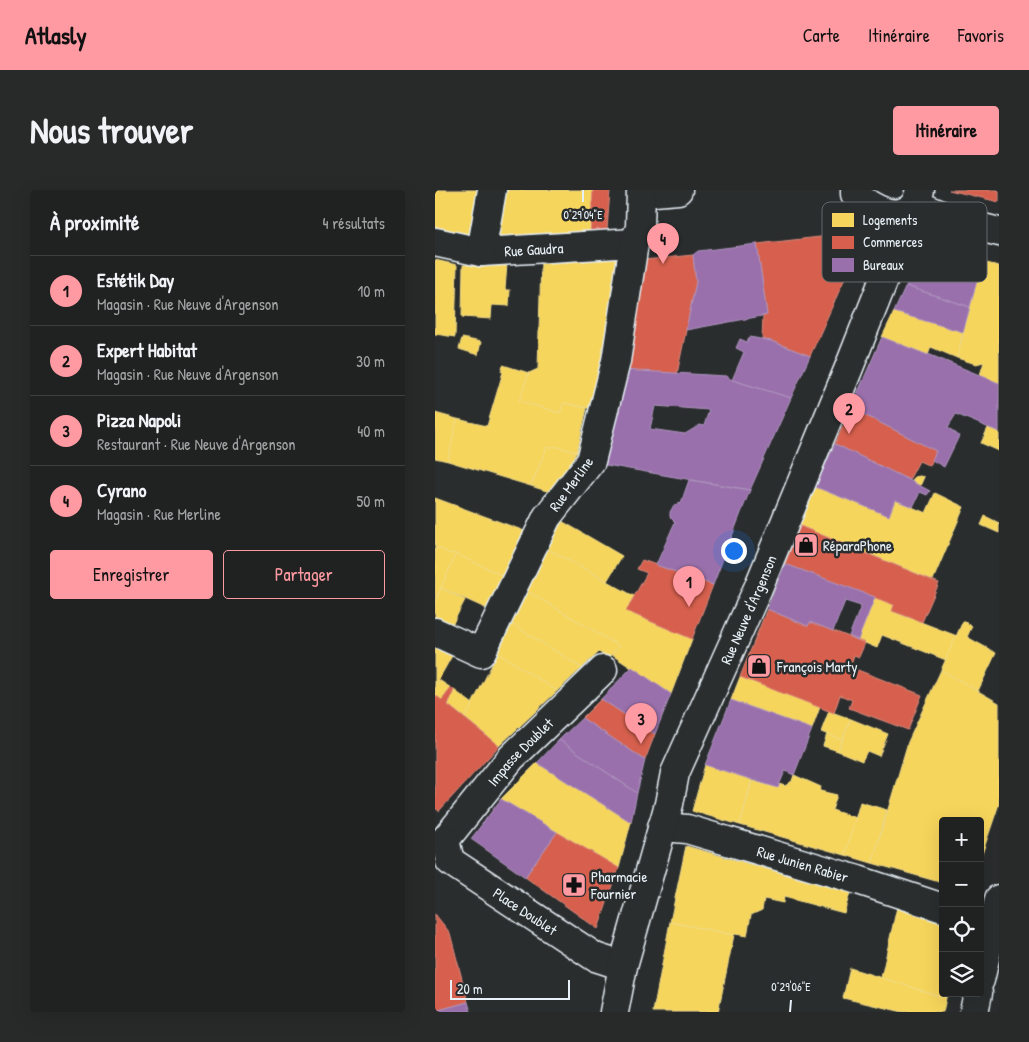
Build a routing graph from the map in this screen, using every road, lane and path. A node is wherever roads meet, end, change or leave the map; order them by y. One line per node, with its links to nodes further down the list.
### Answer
1 (492, 190): 8 (street)
2 (678, 190): 4 (street)
3 (855, 190): 5 (street)
4 (641, 191): 7 (street, Rue Merline)
5 (864, 202)
6 (435, 242): 8 (street, Rue Gaudra)
7 (634, 243): 8 (street, Rue Gaudra); 10 (street, Rue Merline)
8 (481, 252)
9 (883, 282): 12 (street, Rue Neuve d'Argenson)
10 (435, 632)
11 (603, 670): 13 (street, Impasse Doublet)
12 (662, 827): 14 (street, Rue Junien Rabier); 17 (street, Rue Neuve d'Argenson)
13 (440, 837): 17 (street, Place Doublet)
14 (940, 907)
15 (993, 917): 16 (street)
16 (984, 961)
17 (623, 966): 19 (street, Rue Neuve d'Argenson)
18 (976, 997): 20 (street)
19 (614, 1012)
20 (973, 1012)

